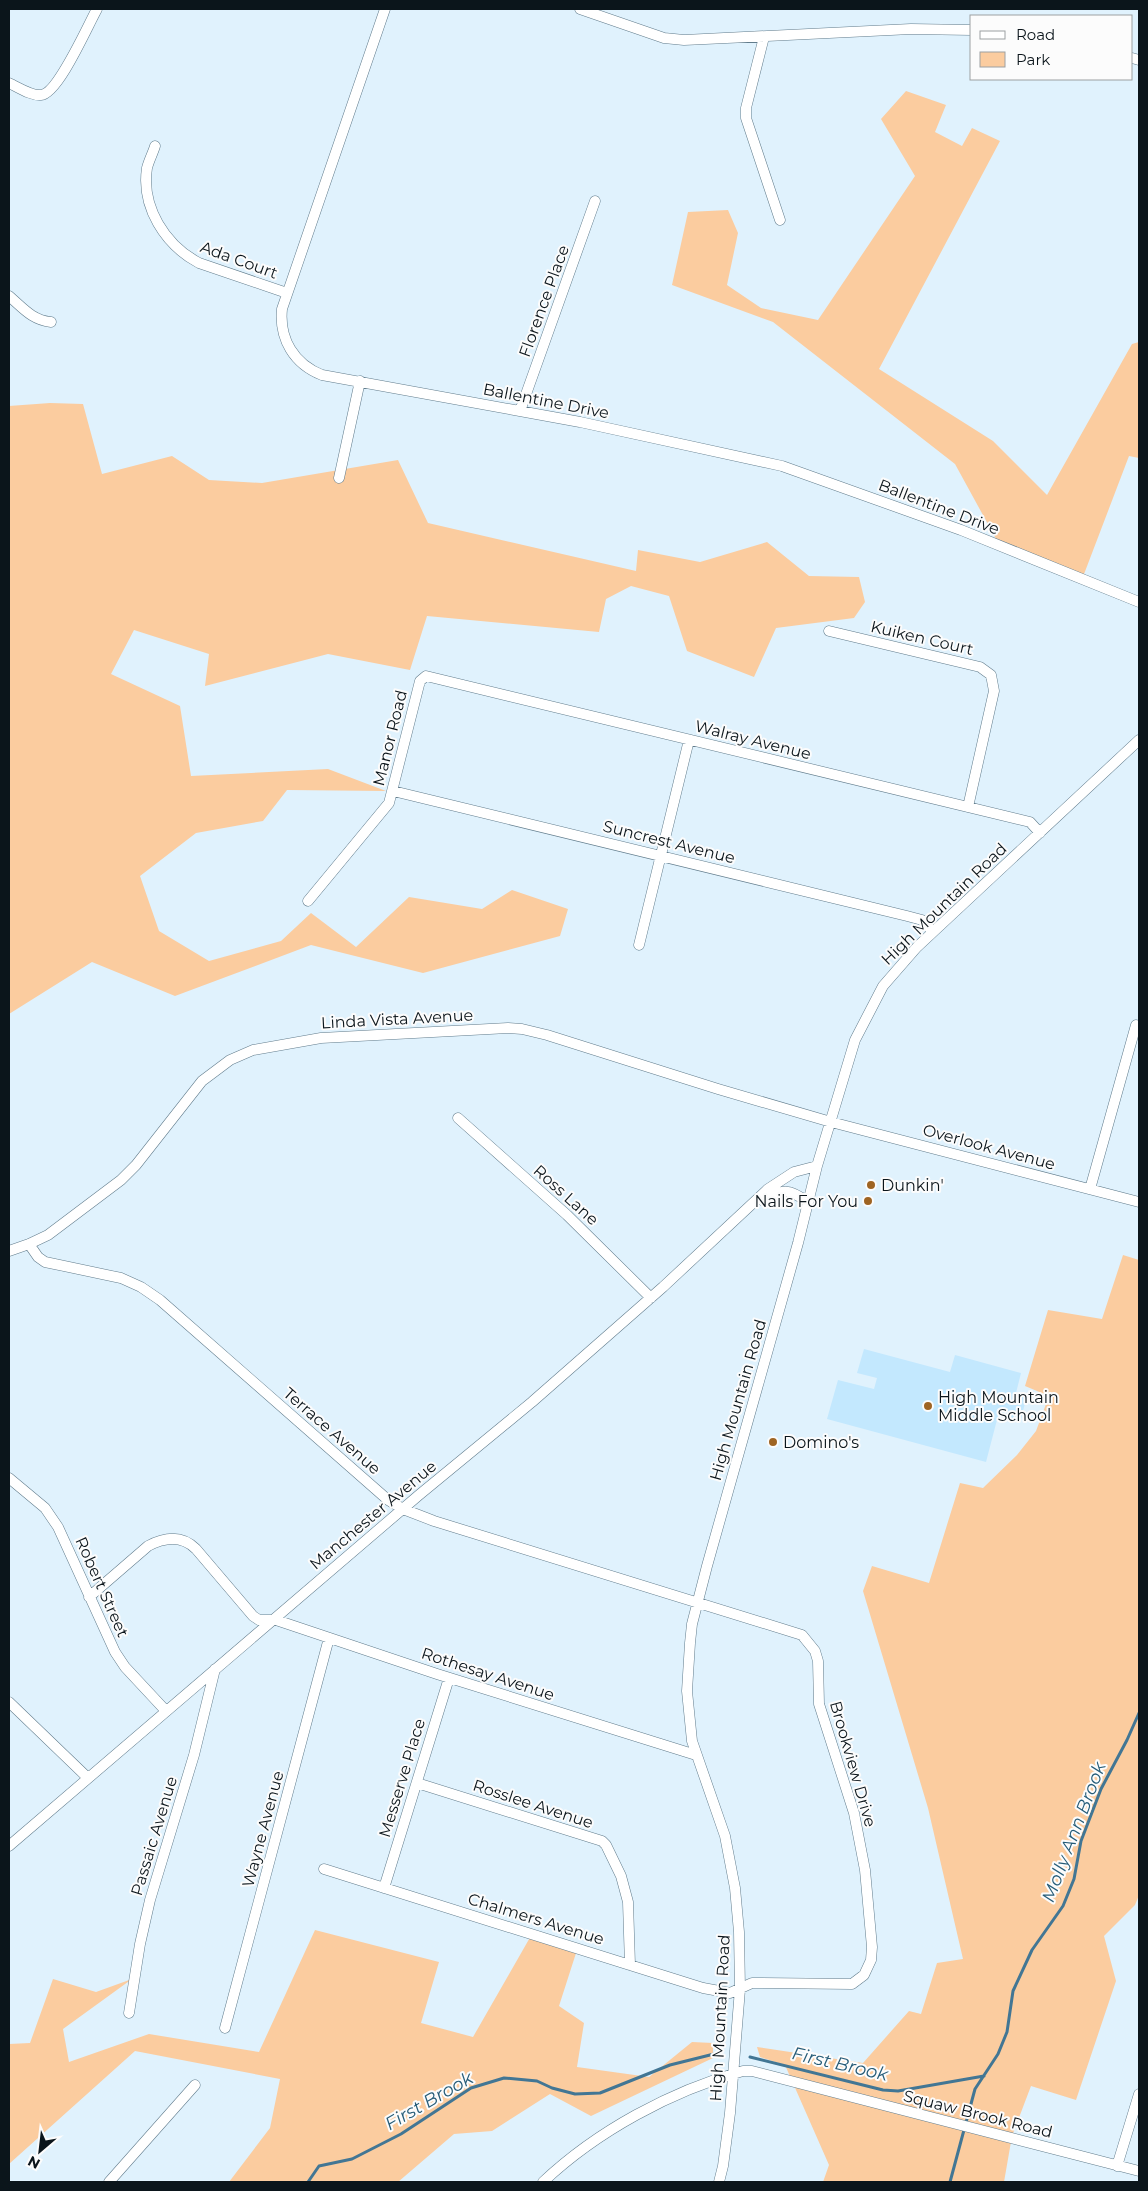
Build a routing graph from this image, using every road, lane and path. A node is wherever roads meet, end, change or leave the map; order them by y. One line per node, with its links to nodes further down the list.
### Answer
1 (96, 9): 6 (street)
2 (385, 9): 10 (street, Ballentine Drive)
3 (580, 9): 5 (street)
4 (970, 30): 5 (street)
5 (764, 37): 9 (street)
6 (9, 83)
7 (155, 146): 10 (street, Ada Court)
8 (595, 201): 14 (street, Florence Place)
9 (780, 220)
10 (286, 293): 13 (street, Ballentine Drive)
11 (9, 296): 12 (street)
12 (51, 322)
13 (360, 381): 14 (street, Ballentine Drive); 15 (street)
14 (520, 411): 16 (street, Ballentine Drive)
15 (339, 478)
16 (1139, 602)
17 (829, 631): 22 (street, Kuiken Court)
18 (455, 684): 19 (street, Walray Avenue); 21 (street, Manor Road)
19 (689, 740): 22 (street, Walray Avenue); 24 (street)
20 (1139, 740): 23 (street, High Mountain Road)
21 (393, 791): 24 (street, Suncrest Avenue); 25 (street, Manor Road)
22 (968, 807): 23 (street, Walray Avenue)
23 (1040, 833): 26 (street, High Mountain Road)
24 (661, 856): 26 (street, Suncrest Avenue); 27 (street)
25 (308, 901)
26 (934, 932): 30 (street, High Mountain Road)
27 (639, 945)
28 (1136, 1025): 32 (street)
29 (458, 1118): 38 (street, Ross Lane)
30 (831, 1122): 31 (street, High Mountain Road); 32 (street, Overlook Avenue); 36 (street, Linda Vista Avenue)
31 (817, 1166): 33 (street, High Mountain Road); 35 (street, Manchester Avenue)
32 (1090, 1189): 34 (street, Overlook Avenue)
33 (808, 1202): 35 (street, Manchester Avenue); 42 (street, High Mountain Road)
34 (1139, 1202)
35 (754, 1203): 38 (street, Manchester Avenue)
36 (29, 1244): 37 (street); 40 (street, Terrace Avenue)
37 (9, 1251)
38 (651, 1298): 40 (street, Manchester Avenue)
39 (9, 1478): 41 (street, Robert Street)
40 (403, 1508): 42 (street, Terrace Avenue); 43 (street, Manchester Avenue)
41 (89, 1597): 43 (street, Rothesay Avenue); 48 (street, Robert Street)
42 (698, 1602): 49 (street, High Mountain Road); 56 (street, Brookview Drive)
43 (271, 1621): 44 (street, Rothesay Avenue); 45 (street, Manchester Avenue)
44 (329, 1638): 46 (street, Rothesay Avenue); 58 (street, Wayne Avenue)
45 (215, 1668): 48 (street, Manchester Avenue); 57 (street, Passaic Avenue)
46 (449, 1678): 49 (street, Rothesay Avenue); 51 (street, Messerve Place)
47 (9, 1702): 50 (street)
48 (166, 1711): 50 (street, Manchester Avenue)
49 (696, 1755): 56 (street, High Mountain Road)
50 (88, 1778): 52 (street, Manchester Avenue)
51 (416, 1783): 54 (street, Messerve Place); 55 (street, Rosslee Avenue)
52 (11, 1841)
53 (324, 1869): 54 (street, Chalmers Avenue)
54 (384, 1888): 55 (street, Chalmers Avenue)
55 (630, 1965): 56 (street, Chalmers Avenue)
56 (740, 1989): 59 (street, High Mountain Road)
57 (129, 2013)
58 (225, 2028)
59 (734, 2074): 62 (street, Squaw Brook Road); 65 (street, Squaw Brook Road); 66 (street, High Mountain Road)
60 (195, 2086): 64 (street)
61 (1139, 2094): 62 (street)
62 (1117, 2166): 63 (street, Squaw Brook Road)
63 (1139, 2171)
64 (110, 2182)
65 (543, 2182)
66 (719, 2182)

